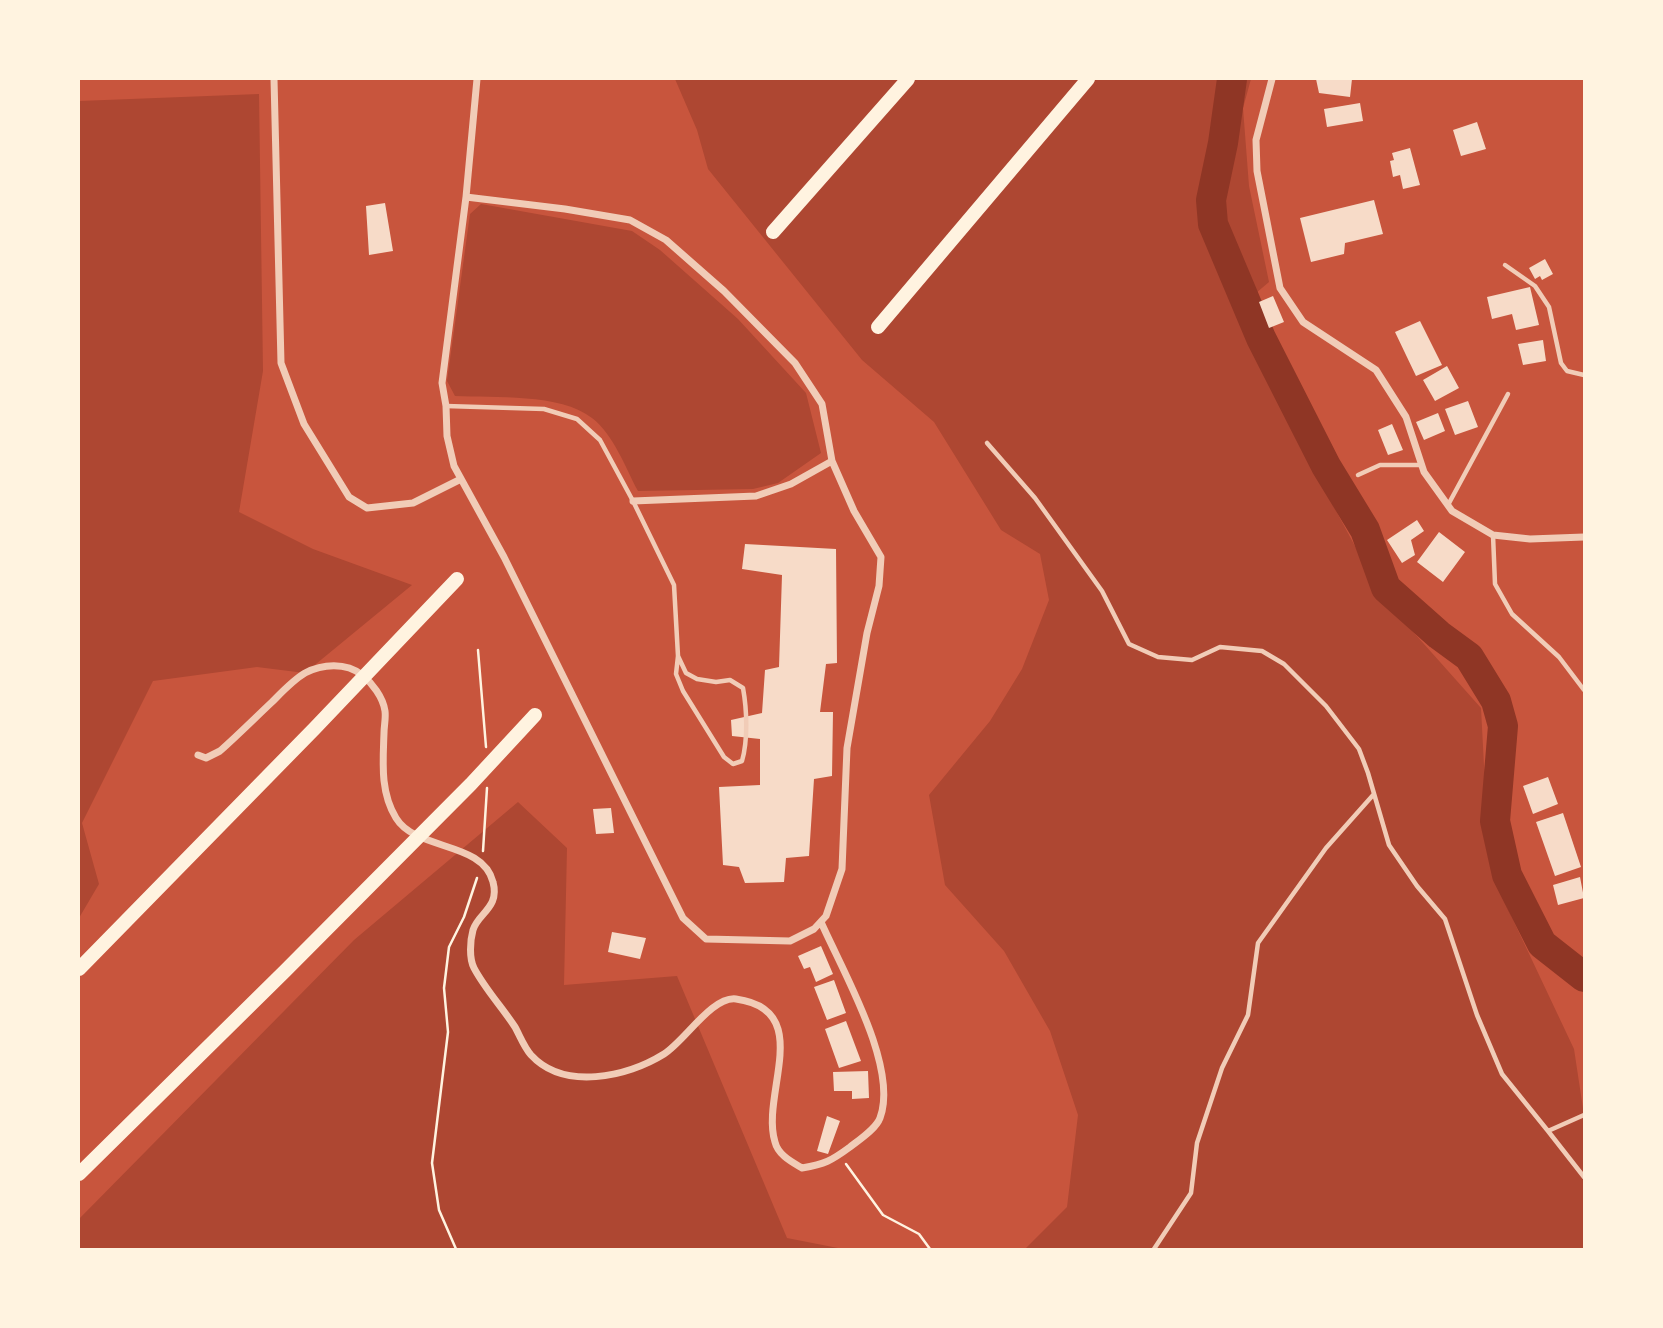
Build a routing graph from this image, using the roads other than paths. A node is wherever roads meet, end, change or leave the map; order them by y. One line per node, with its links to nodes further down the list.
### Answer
1 (274, 79): 17 (street)
2 (477, 79): 6 (street)
3 (908, 79): 7 (highway)
4 (1087, 79): 9 (highway)
5 (1272, 79): 15 (street)
6 (466, 197): 12 (street); 14 (street)
7 (773, 232)
8 (1505, 265): 10 (lane)
9 (878, 327)
10 (1584, 375)
11 (1508, 394): 19 (lane)
12 (446, 407): 17 (street); 18 (lane)
13 (987, 443): 27 (lane)
14 (832, 461): 18 (street); 28 (street)
15 (1421, 465): 16 (lane); 19 (street)
16 (1358, 475)
17 (461, 479): 28 (street)
18 (633, 501): 23 (lane)
19 (1448, 505): 20 (street)
20 (1493, 535): 21 (street); 24 (lane)
21 (1584, 537)
22 (457, 579): 29 (highway)
23 (678, 656): 23 (lane)
24 (1584, 690)
25 (535, 715): 32 (highway)
26 (198, 755): 28 (street)
27 (1374, 793): 31 (lane); 34 (lane)
28 (821, 922)
29 (79, 969)
30 (1584, 1115): 31 (lane)
31 (1548, 1131): 33 (lane)
32 (79, 1174)
33 (1584, 1177)
34 (1154, 1249)

